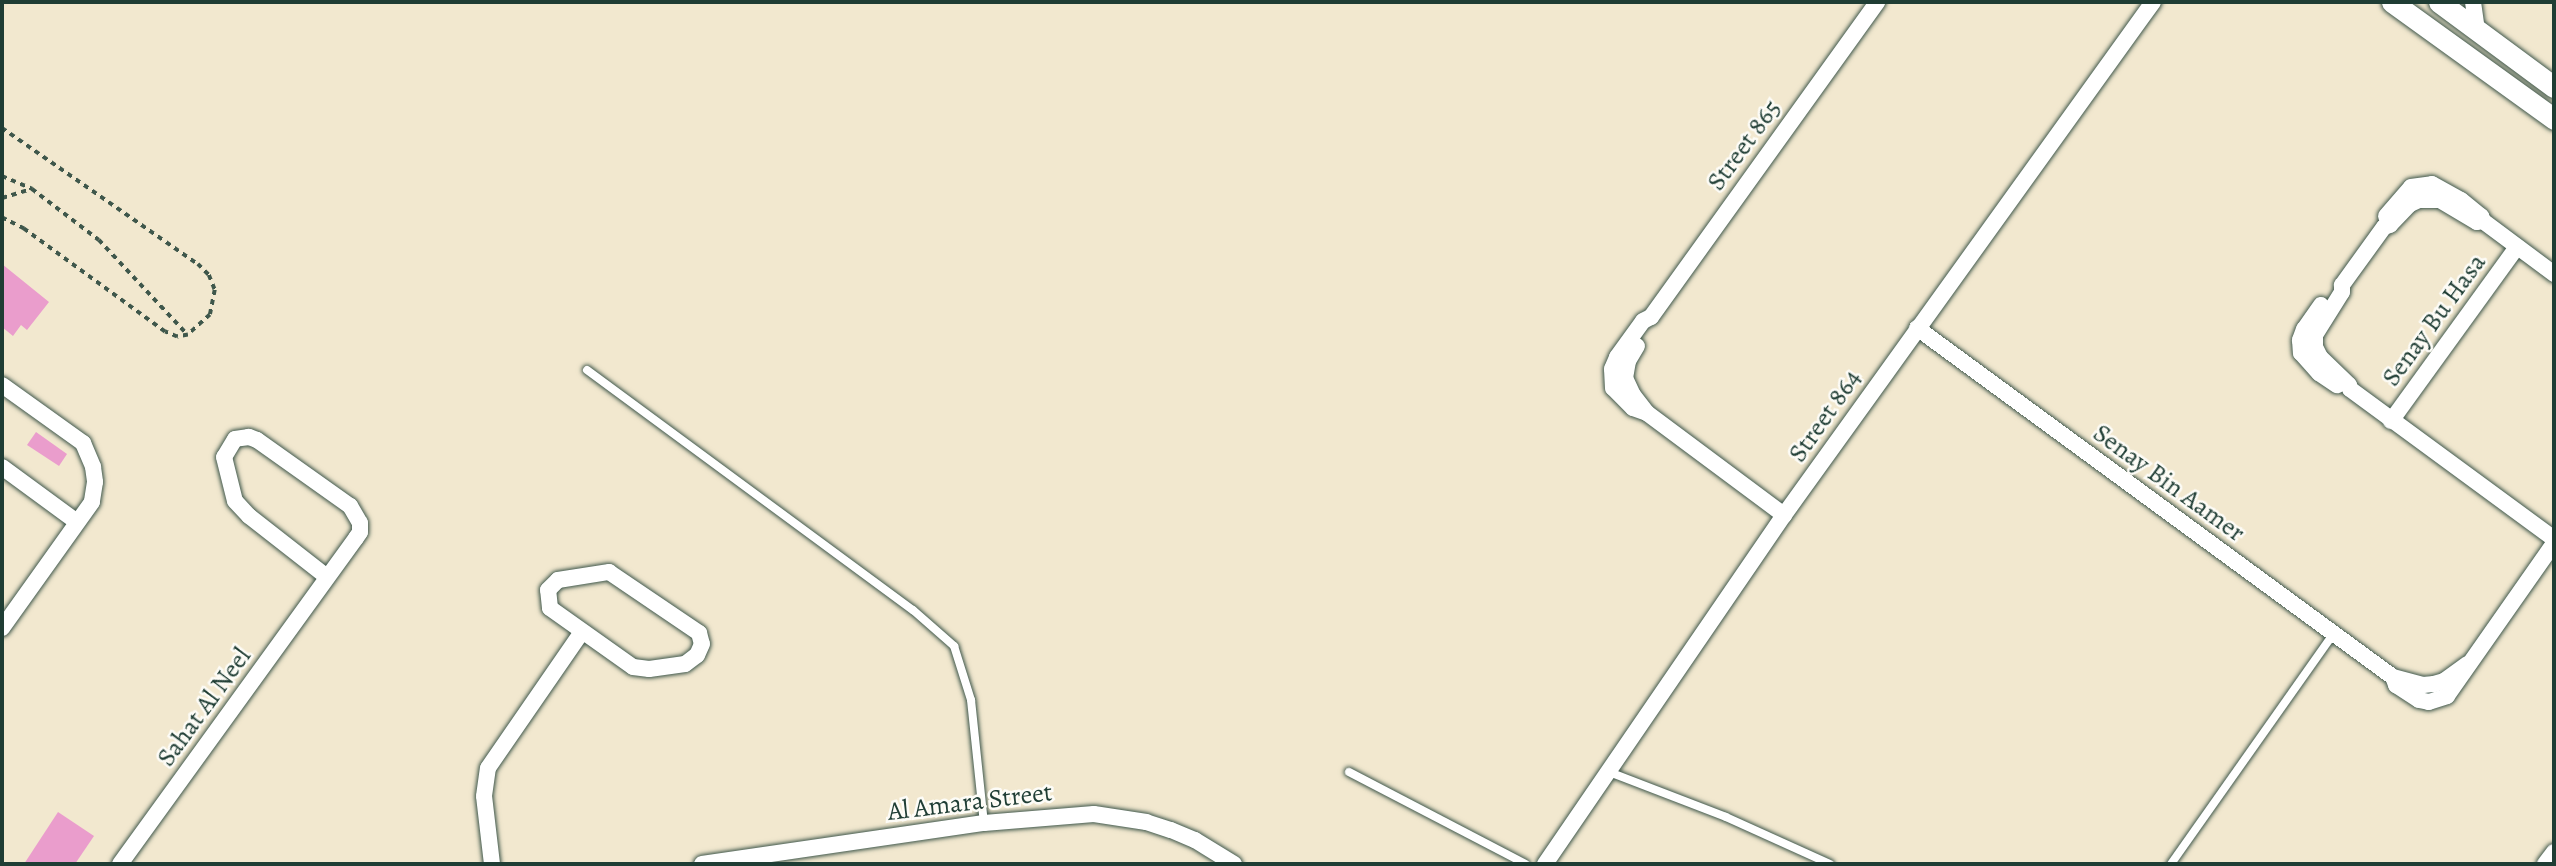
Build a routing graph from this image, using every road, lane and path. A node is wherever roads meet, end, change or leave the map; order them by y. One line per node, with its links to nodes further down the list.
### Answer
1 (1877, 2): 22 (street, Street 865)
2 (2153, 2): 16 (street, Street 864)
3 (2392, 2): 8 (street)
4 (2439, 2): 6 (street)
5 (2473, 2): 6 (street)
6 (2477, 29): 7 (street)
7 (2554, 87)
8 (2554, 119)
9 (2, 128): 17 (path)
10 (2, 176): 11 (path)
11 (32, 189): 12 (path); 17 (path)
12 (2, 198)
13 (2, 218): 17 (path)
14 (2517, 247): 15 (street, Senay Bin Aamer); 20 (street, Senay Bu Hasa); 20 (street, Senay Bin Aamer)
15 (2554, 274)
16 (1917, 328): 22 (street, Street 864); 28 (street, Senay Bin Aamer)
17 (188, 335)
18 (587, 370): 31 (lane)
19 (2, 385): 23 (street)
20 (2391, 421): 24 (street, Senay Bin Aamer)
21 (2, 467): 23 (street)
22 (1784, 515): 30 (street, Street 864)
23 (77, 522): 26 (street)
24 (2554, 541): 28 (street, Senay Bin Aamer)
25 (327, 578): 25 (street, Sahat Al Neel); 34 (street, Sahat Al Neel)
26 (2, 628)
27 (581, 633): 27 (street); 35 (street)
28 (2333, 634): 41 (lane)
29 (1349, 772): 38 (lane)
30 (1609, 772): 39 (street, Street 864); 40 (lane)
31 (984, 823): 33 (street, Al Amara Street); 37 (street, Al Amara Street)
32 (2554, 852): 42 (street)
33 (731, 862): 36 (street, Al Amara Street)
34 (120, 864)
35 (492, 864)
36 (702, 864)
37 (1234, 864)
38 (1526, 864)
39 (1545, 864)
40 (1830, 864)
41 (2171, 864)
42 (2545, 864)

